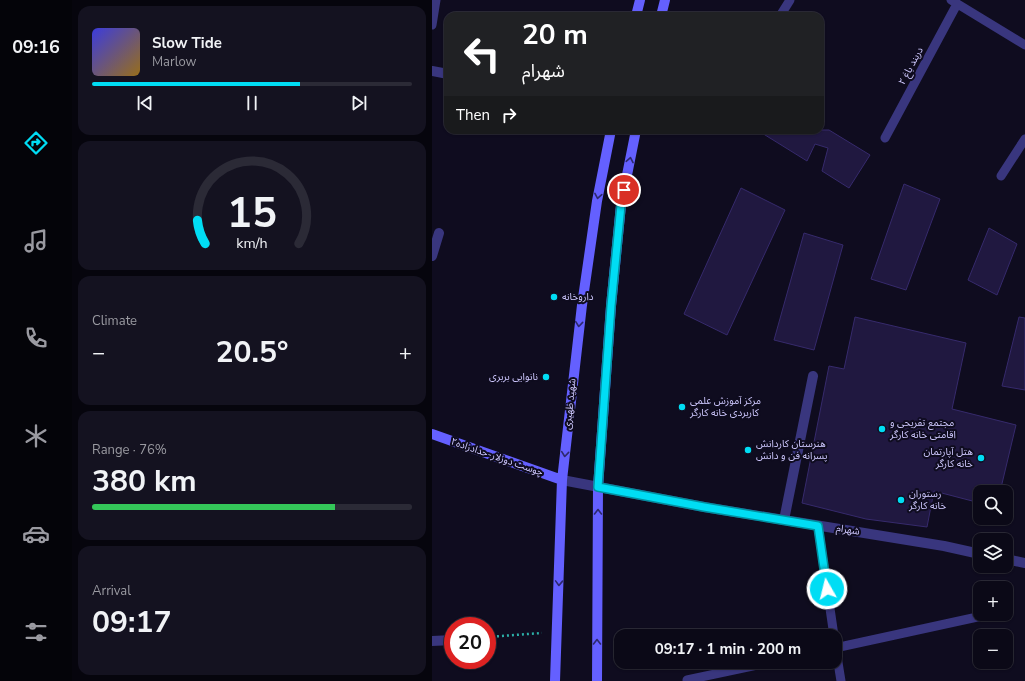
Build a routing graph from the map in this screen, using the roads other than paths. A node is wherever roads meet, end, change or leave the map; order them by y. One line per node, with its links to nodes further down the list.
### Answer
1 (436, 0): 9 (lane)
2 (640, 0): 6 (main road)
3 (665, 0): 7 (main road)
4 (790, 0): 8 (lane)
5 (954, 2): 10 (lane); 15 (lane, دربند باغ ۲)
6 (637, 12)
7 (662, 12)
8 (782, 12)
9 (432, 25)
10 (1025, 45)
11 (432, 72): 12 (street)
12 (444, 74)
13 (609, 134): 22 (main road, شهید ظهیری, one-way to 22)
14 (635, 134): 23 (main road, one-way to 14)
15 (885, 138)
16 (1025, 139): 17 (lane)
17 (1001, 176)
18 (439, 233): 19 (street)
19 (432, 256)
20 (813, 376): 24 (street)
21 (432, 434): 22 (main road, چوست دوزلار-حدادزاده۲)
22 (562, 480): 23 (street, شهرام); 37 (main road, شهید ظهیری, one-way to 37)
23 (598, 487): 24 (street, شهرام); 38 (main road, one-way to 23)
24 (784, 520): 25 (street, شهرام)
25 (818, 526): 26 (street, شهرام); 30 (lane)
26 (973, 552)
27 (1013, 560): 28 (street)
28 (1025, 563)
29 (973, 618): 33 (lane)
30 (833, 629)
31 (444, 641): 32 (street)
32 (432, 642)
33 (842, 646)
34 (739, 669): 36 (lane)
35 (839, 669): 39 (lane)
36 (687, 680)
37 (555, 681)
38 (597, 681)
39 (841, 681)

